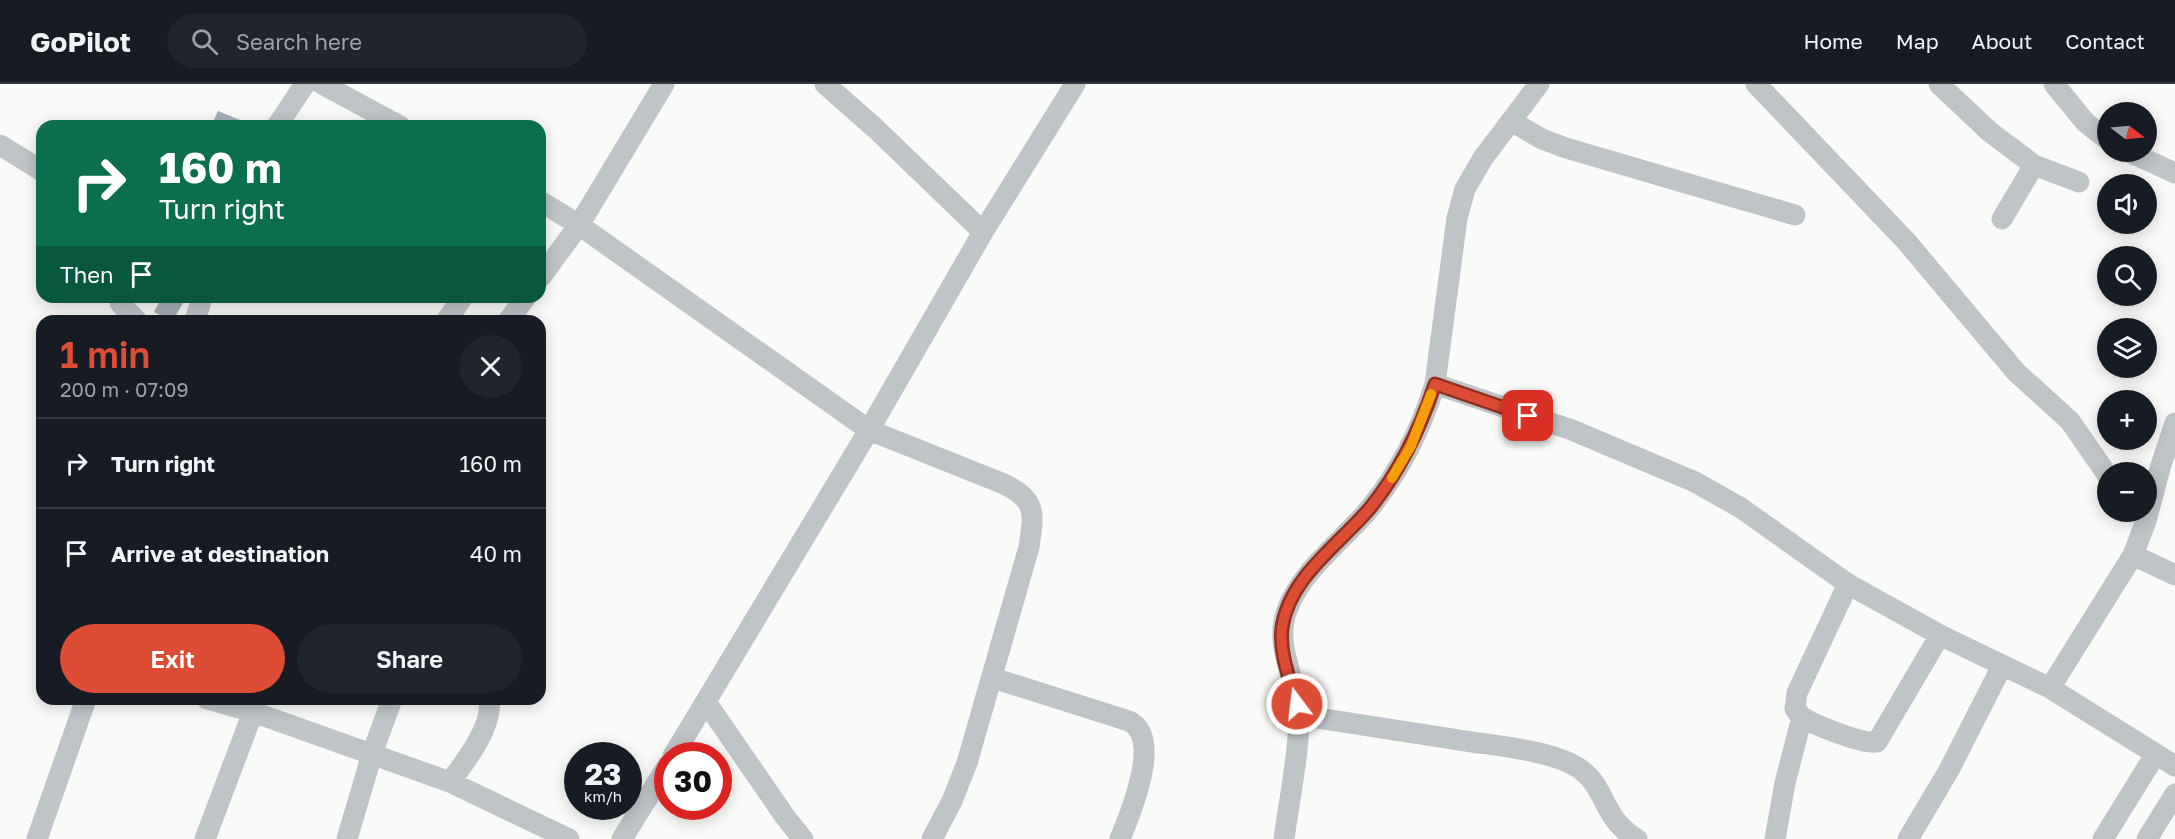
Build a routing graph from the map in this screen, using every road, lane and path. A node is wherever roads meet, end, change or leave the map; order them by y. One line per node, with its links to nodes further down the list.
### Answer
1 (305, 84): 10 (street)
2 (322, 84): 11 (street)
3 (663, 84): 23 (street)
4 (825, 84): 24 (street)
5 (1075, 84): 24 (street)
6 (1539, 84): 12 (street)
7 (1756, 84): 31 (street)
8 (1939, 84): 16 (street)
9 (2054, 84): 13 (street)
10 (281, 120)
11 (389, 120)
12 (1511, 121): 21 (street); 28 (street)
13 (2097, 132)
14 (0, 145): 17 (street)
15 (2151, 162): 18 (street)
16 (2034, 165): 19 (street); 22 (street)
17 (36, 167)
18 (2175, 173)
19 (2079, 182)
20 (546, 205): 23 (street)
21 (1795, 215)
22 (2002, 219)
23 (579, 225): 25 (street); 30 (street)
24 (983, 232): 30 (street)
25 (546, 270)
26 (120, 303): 27 (street)
27 (131, 315)
28 (1435, 384): 36 (street); 47 (street)
29 (2175, 423): 32 (street)
30 (869, 430): 39 (street); 41 (street)
31 (2098, 462)
32 (2157, 472)
33 (2140, 522): 34 (street)
34 (2133, 555): 35 (street); 40 (street)
35 (2175, 575)
36 (1848, 584): 37 (street); 48 (street)
37 (1940, 635): 38 (street); 48 (street)
38 (2002, 666): 40 (street); 67 (street)
39 (993, 678): 62 (street); 63 (street)
40 (2050, 688): 51 (street)
41 (706, 702): 49 (street); 61 (street)
42 (84, 705): 56 (street)
43 (228, 705): 46 (street)
44 (390, 705): 50 (street)
45 (488, 705): 53 (street)
46 (253, 712): 50 (street); 57 (street)
47 (1299, 715): 64 (street); 65 (street)
48 (1802, 717): 66 (street)
49 (682, 742)
50 (372, 754): 53 (street); 58 (street)
51 (2155, 755): 52 (street); 68 (street)
52 (2175, 766)
53 (450, 782): 59 (street)
54 (654, 788): 60 (street)
55 (2175, 794): 69 (street)
56 (37, 839)
57 (205, 839)
58 (347, 839)
59 (569, 839)
60 (622, 839)
61 (803, 839)
62 (932, 839)
63 (1120, 839)
64 (1284, 839)
65 (1637, 839)
66 (1774, 839)
67 (1908, 839)
68 (2103, 839)
69 (2147, 839)

